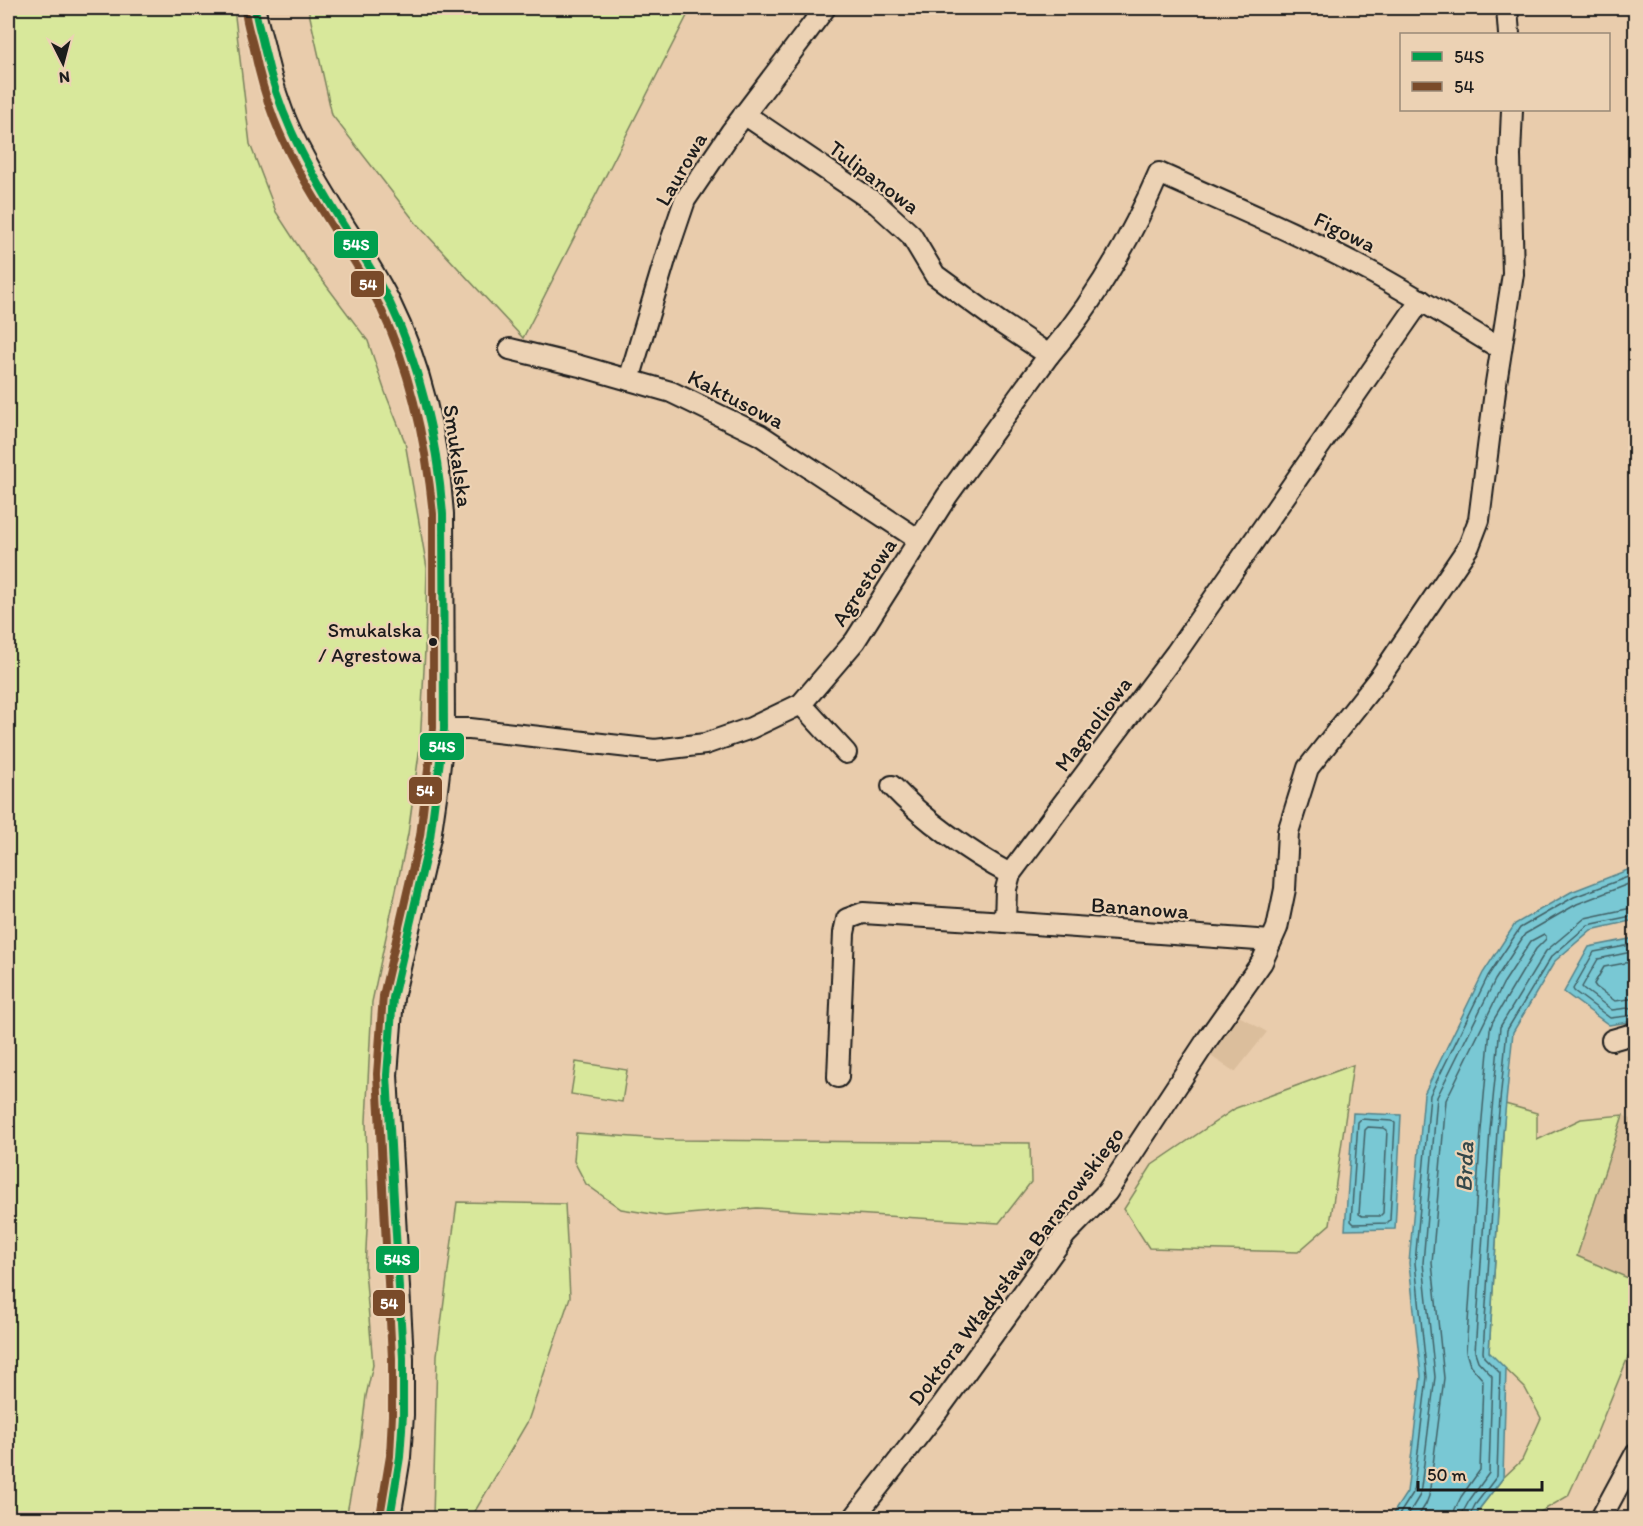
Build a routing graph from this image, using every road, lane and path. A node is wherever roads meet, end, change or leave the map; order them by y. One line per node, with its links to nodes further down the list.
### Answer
1 (255, 8): 15 (street, Smukalska)
2 (825, 8): 6 (street, Laurowa)
3 (1507, 8): 4 (street)
4 (1509, 33)
5 (1512, 111): 10 (street, Doktora Władysława Baranowskiego)
6 (744, 114): 11 (street, Tulipanowa); 12 (street, Laurowa)
7 (1159, 173): 8 (street, Figowa); 11 (street, Agrestowa)
8 (1421, 300): 10 (street, Figowa); 18 (street, Magnoliowa)
9 (510, 349): 12 (street, Kaktusowa)
10 (1501, 349): 20 (street, Doktora Władysława Baranowskiego)
11 (1049, 355): 13 (street, Agrestowa)
12 (629, 380): 13 (street, Kaktusowa)
13 (919, 540): 14 (street, Agrestowa)
14 (801, 704): 15 (street, Agrestowa); 16 (street)
15 (444, 729): 25 (street, Smukalska)
16 (846, 753)
17 (892, 786): 18 (street)
18 (1010, 874): 19 (street, Magnoliowa)
19 (1005, 922): 20 (street, Bananowa); 23 (street)
20 (1271, 941): 26 (street, Doktora Władysława Baranowskiego)
21 (1635, 1033): 22 (street)
22 (1612, 1040)
23 (838, 1077)
24 (1635, 1453): 27 (street)
25 (390, 1518)
26 (854, 1518)
27 (1601, 1518)

